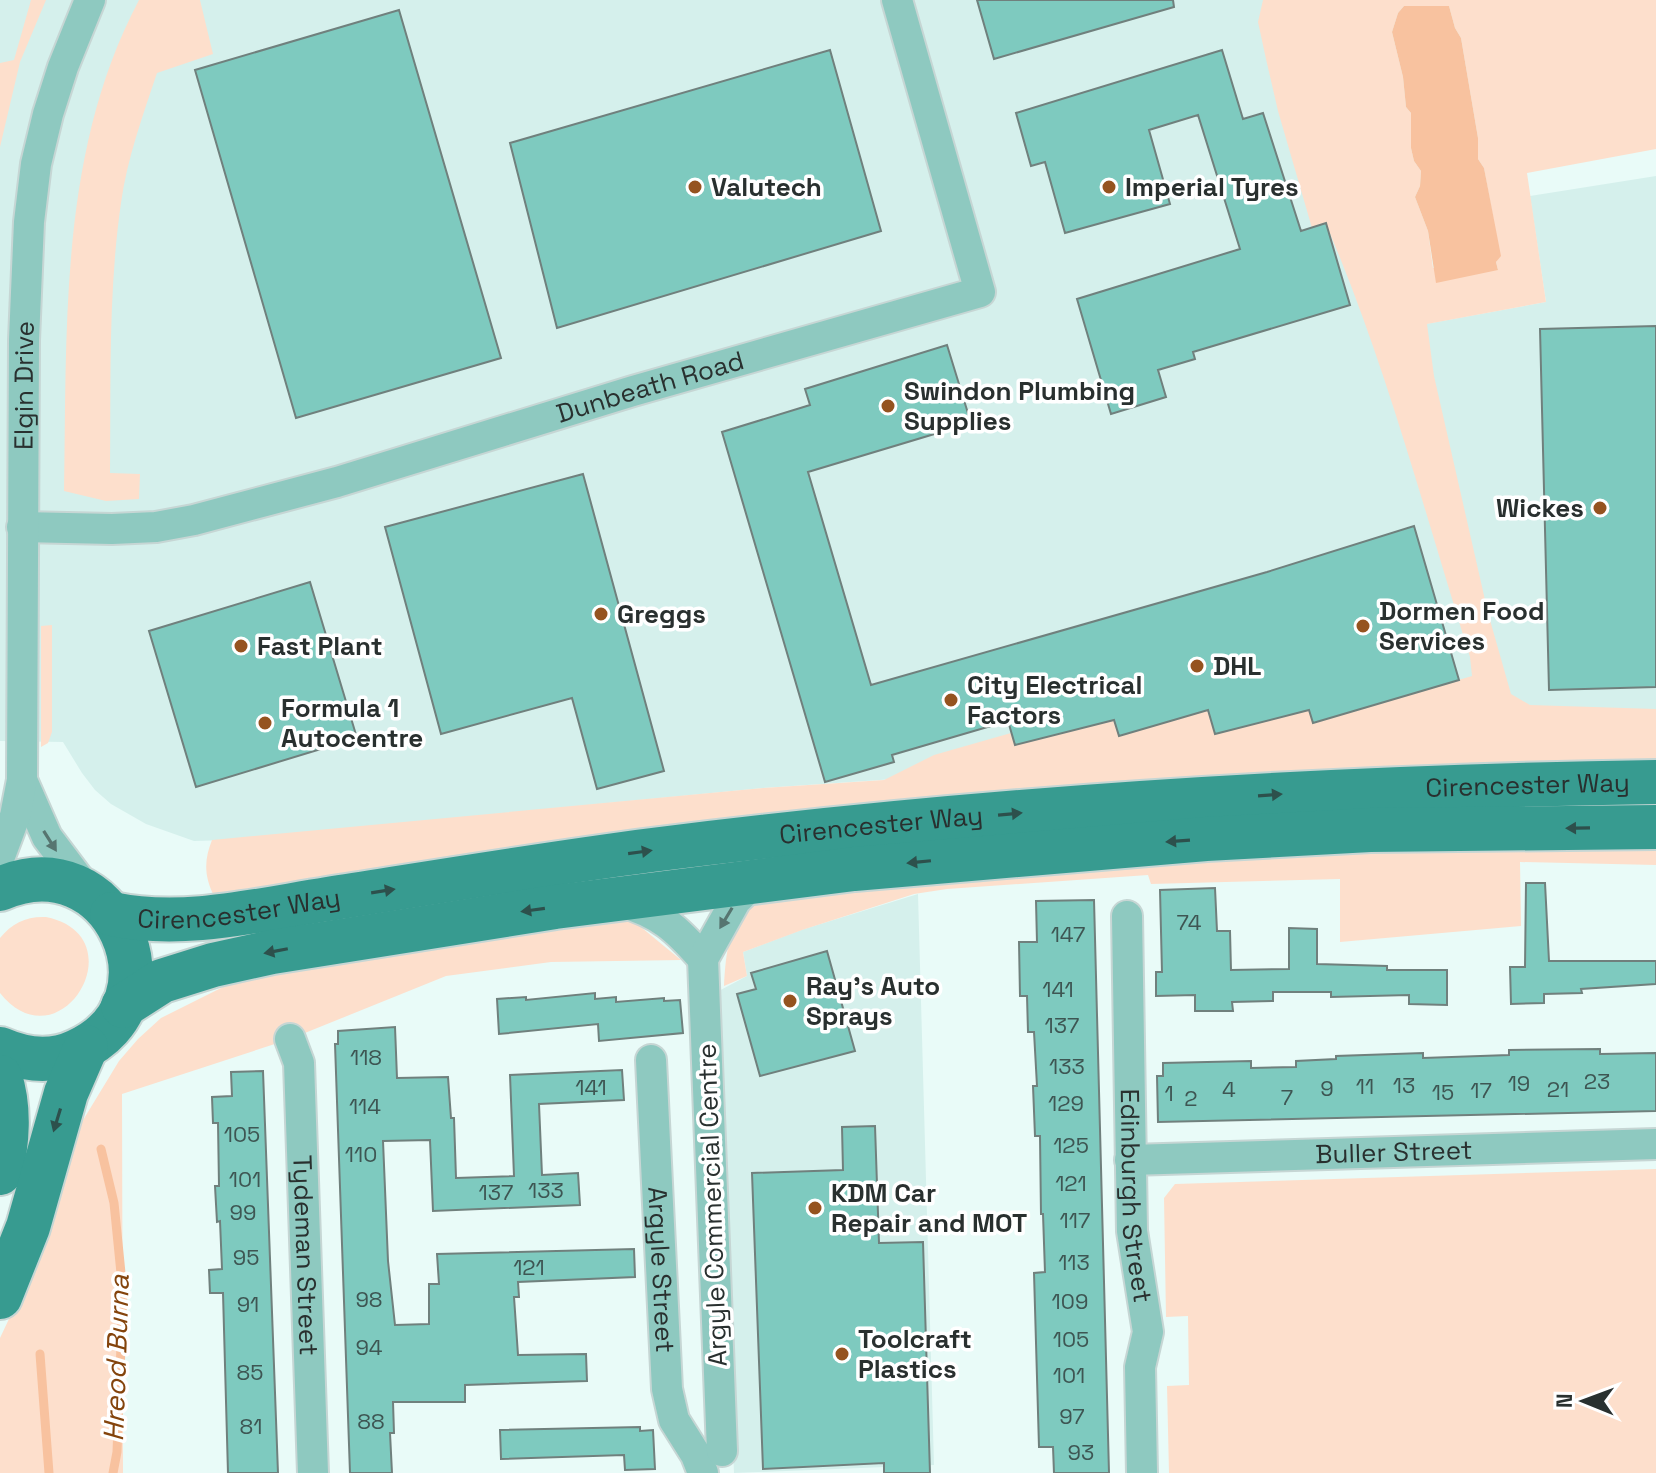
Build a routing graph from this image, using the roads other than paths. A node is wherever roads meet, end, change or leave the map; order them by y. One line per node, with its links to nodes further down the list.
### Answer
1 (90, 0): 3 (street, Elgin Drive)
2 (897, 0): 3 (street, Dunbeath Road)
3 (22, 527): 4 (street, Elgin Drive)
4 (22, 780): 7 (street, Elgin Drive); 11 (street, Elgin Drive, one-way to 11)
5 (1656, 782): 11 (main road, Cirencester Way, one-way to 5)
6 (1656, 827): 8 (main road, Cirencester Way, one-way to 8)
7 (0, 856)
8 (756, 881): 10 (main road, Cirencester Way); 13 (street, one-way to 13)
9 (0, 889): 11 (main road, Cirencester Way)
10 (610, 899): 13 (street); 14 (main road, Cirencester Way, one-way to 14)
11 (101, 904): 14 (main road)
12 (1127, 916): 21 (street, Edinburgh Street)
13 (703, 959): 24 (street, Argyle Commercial Centre)
14 (123, 1006): 16 (main road)
15 (290, 1039): 25 (street, Tydeman Street)
16 (86, 1047): 17 (main road); 23 (main road, one-way to 23)
17 (0, 1049)
18 (651, 1060): 24 (street, Argyle Street)
19 (0, 1077): 22 (main road)
20 (1656, 1144): 21 (street, Buller Street)
21 (1130, 1160): 26 (street, Edinburgh Street)
22 (0, 1173)
23 (0, 1297)
24 (712, 1462)
25 (313, 1473)
26 (1142, 1473)

